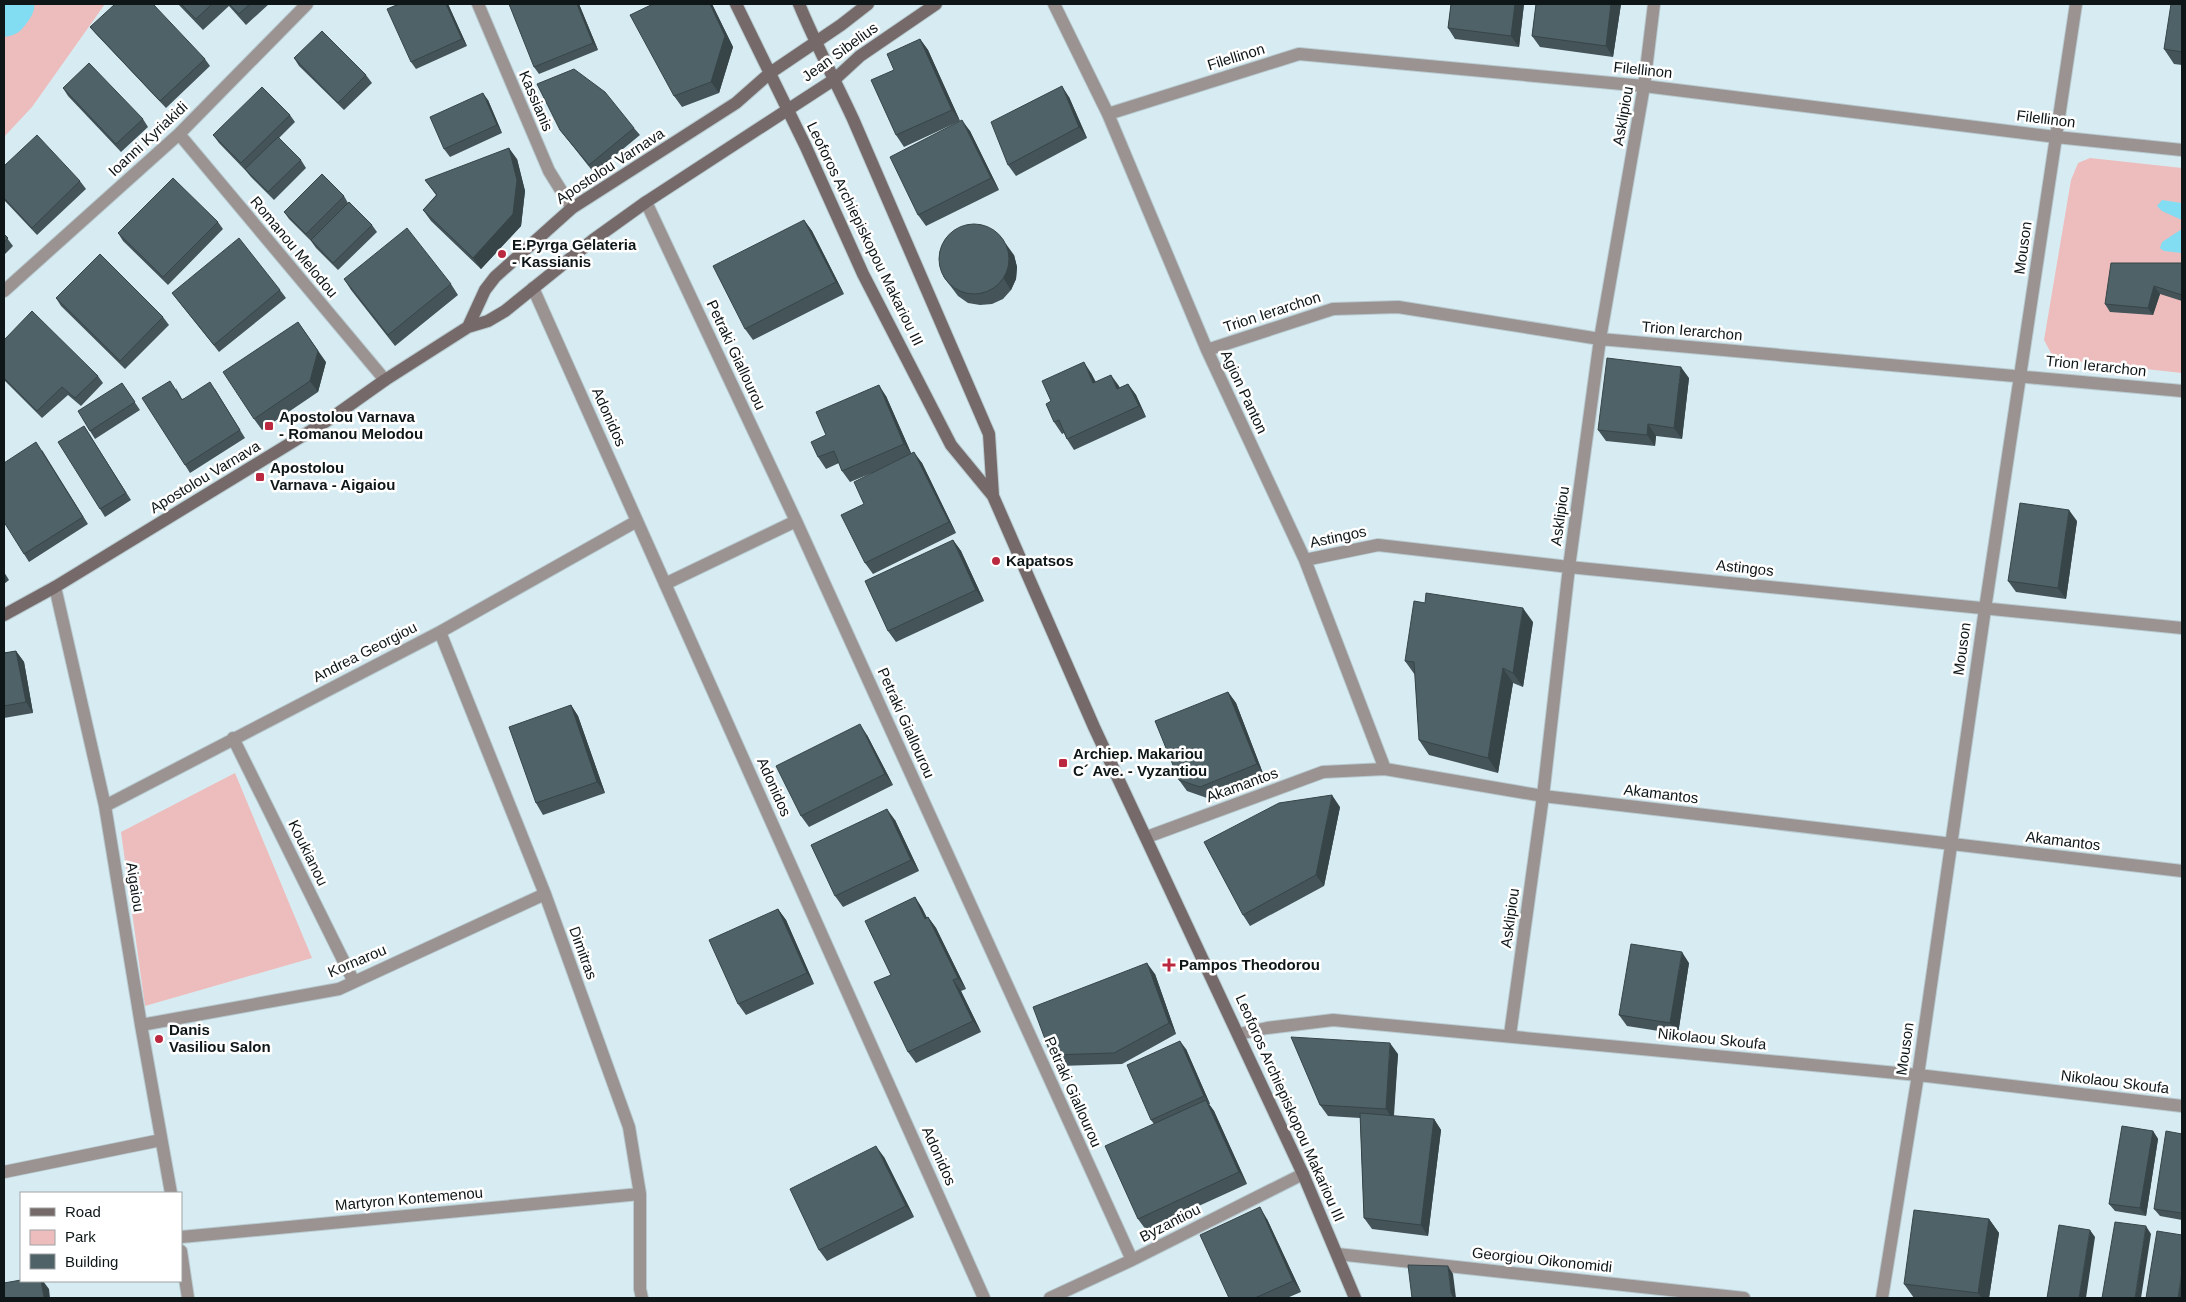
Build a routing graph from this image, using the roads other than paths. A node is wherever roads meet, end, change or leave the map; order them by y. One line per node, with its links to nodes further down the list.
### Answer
1 (307, 4): 16 (street, Ioanni Kyriakidi)
2 (478, 4): 20 (street, Kassianis)
3 (736, 4): 11 (main road, Leoforos Archiepiskopou Makariou III)
4 (798, 4): 10 (main road, Leoforos Archiepiskopou Makariou III)
5 (868, 4): 10 (main road, Jean Sibelius)
6 (936, 4): 12 (main road, Jean Sibelius)
7 (1054, 4): 15 (street, Agion Panton)
8 (1654, 4): 13 (street, Asklipiou)
9 (2076, 4): 17 (street, Mouson)
10 (815, 43): 11 (main road, Jean Sibelius); 12 (main road, Leoforos Archiepiskopou Makariou III)
11 (770, 73): 14 (main road, Leoforos Archiepiskopou Makariou III); 20 (main road, Apostolou Varnava)
12 (835, 79): 14 (main road, Jean Sibelius); 29 (main road, Leoforos Archiepiskopou Makariou III)
13 (1644, 86): 15 (street, Filellinon); 17 (street, Filellinon); 24 (street, Asklipiou)
14 (788, 109): 19 (main road, Apostolou Varnava); 29 (main road, Leoforos Archiepiskopou Makariou III)
15 (1108, 114): 25 (street, Agion Panton)
16 (179, 134): 22 (street, Ioanni Kyriakidi); 27 (street, Romanou Melodou)
17 (2056, 137): 18 (street, Filellinon); 26 (street, Mouson)
18 (2182, 150)
19 (646, 202): 21 (main road, Apostolou Varnava); 31 (street, Petraki Giallourou)
20 (572, 208): 23 (main road, Apostolou Varnava)
21 (533, 288): 23 (main road, Apostolou Varnava); 30 (street, Adonidos)
22 (4, 291)
23 (468, 327): 27 (main road, Apostolou Varnava)
24 (1600, 339): 25 (street, Trion Ierarchon); 26 (street, Trion Ierarchon); 33 (street, Asklipiou)
25 (1207, 350): 32 (street, Agion Panton)
26 (2021, 375): 28 (street, Trion Ierarchon); 36 (street, Mouson)
27 (385, 380): 35 (main road, Apostolou Varnava)
28 (2182, 391)
29 (993, 496): 44 (main road, Leoforos Archiepiskopou Makariou III)
30 (637, 520): 34 (street, Adonidos); 39 (street, Andrea Georgiou)
31 (796, 520): 34 (street); 62 (street, Petraki Giallourou)
32 (1305, 560): 33 (street, Astingos); 41 (street, Agion Panton)
33 (1569, 567): 36 (street, Astingos); 42 (street, Asklipiou)
34 (665, 584): 65 (street, Adonidos)
35 (55, 587): 37 (main road, Apostolou Varnava); 43 (street, Aigaiou)
36 (1985, 609): 38 (street, Astingos); 45 (street, Mouson)
37 (4, 615)
38 (2182, 628)
39 (440, 632): 40 (street, Andrea Georgiou); 47 (street, Dimitras)
40 (232, 738): 43 (street, Andrea Georgiou); 48 (street, Koukianou)
41 (1385, 769): 42 (street, Akamantos); 44 (street, Akamantos)
42 (1543, 796): 45 (street, Akamantos); 51 (street, Asklipiou)
43 (105, 806): 49 (street, Aigaiou)
44 (1147, 837): 50 (main road, Leoforos Archiepiskopou Makariou III)
45 (1950, 844): 46 (street, Akamantos); 52 (street, Mouson)
46 (2182, 871)
47 (545, 894): 48 (street, Kornarou); 58 (street, Dimitras)
48 (354, 982): 49 (street, Kornarou)
49 (141, 1025): 54 (street, Aigaiou)
50 (1240, 1034): 51 (street, Nikolaou Skoufa); 56 (main road, Leoforos Archiepiskopou Makariou III)
51 (1510, 1035): 52 (street, Nikolaou Skoufa)
52 (1918, 1075): 53 (street, Nikolaou Skoufa); 69 (street, Mouson)
53 (2182, 1106)
54 (161, 1140): 55 (street); 57 (street, Aigaiou)
55 (4, 1172)
56 (1304, 1174): 60 (main road, Leoforos Archiepiskopou Makariou III); 62 (street, Byzantiou)
57 (171, 1192)
58 (640, 1194): 59 (street, Martyron Kontemenou); 64 (street, Dimitras)
59 (182, 1237)
60 (1337, 1254): 67 (main road, Leoforos Archiepiskopou Makariou III); 68 (street, Georgiou Oikonomidi)
61 (182, 1258): 63 (street)
62 (1132, 1260): 66 (street, Byzantiou)
63 (188, 1298)
64 (642, 1298)
65 (984, 1298)
66 (1050, 1298)
67 (1355, 1298)
68 (1744, 1298)
69 (1882, 1298)

